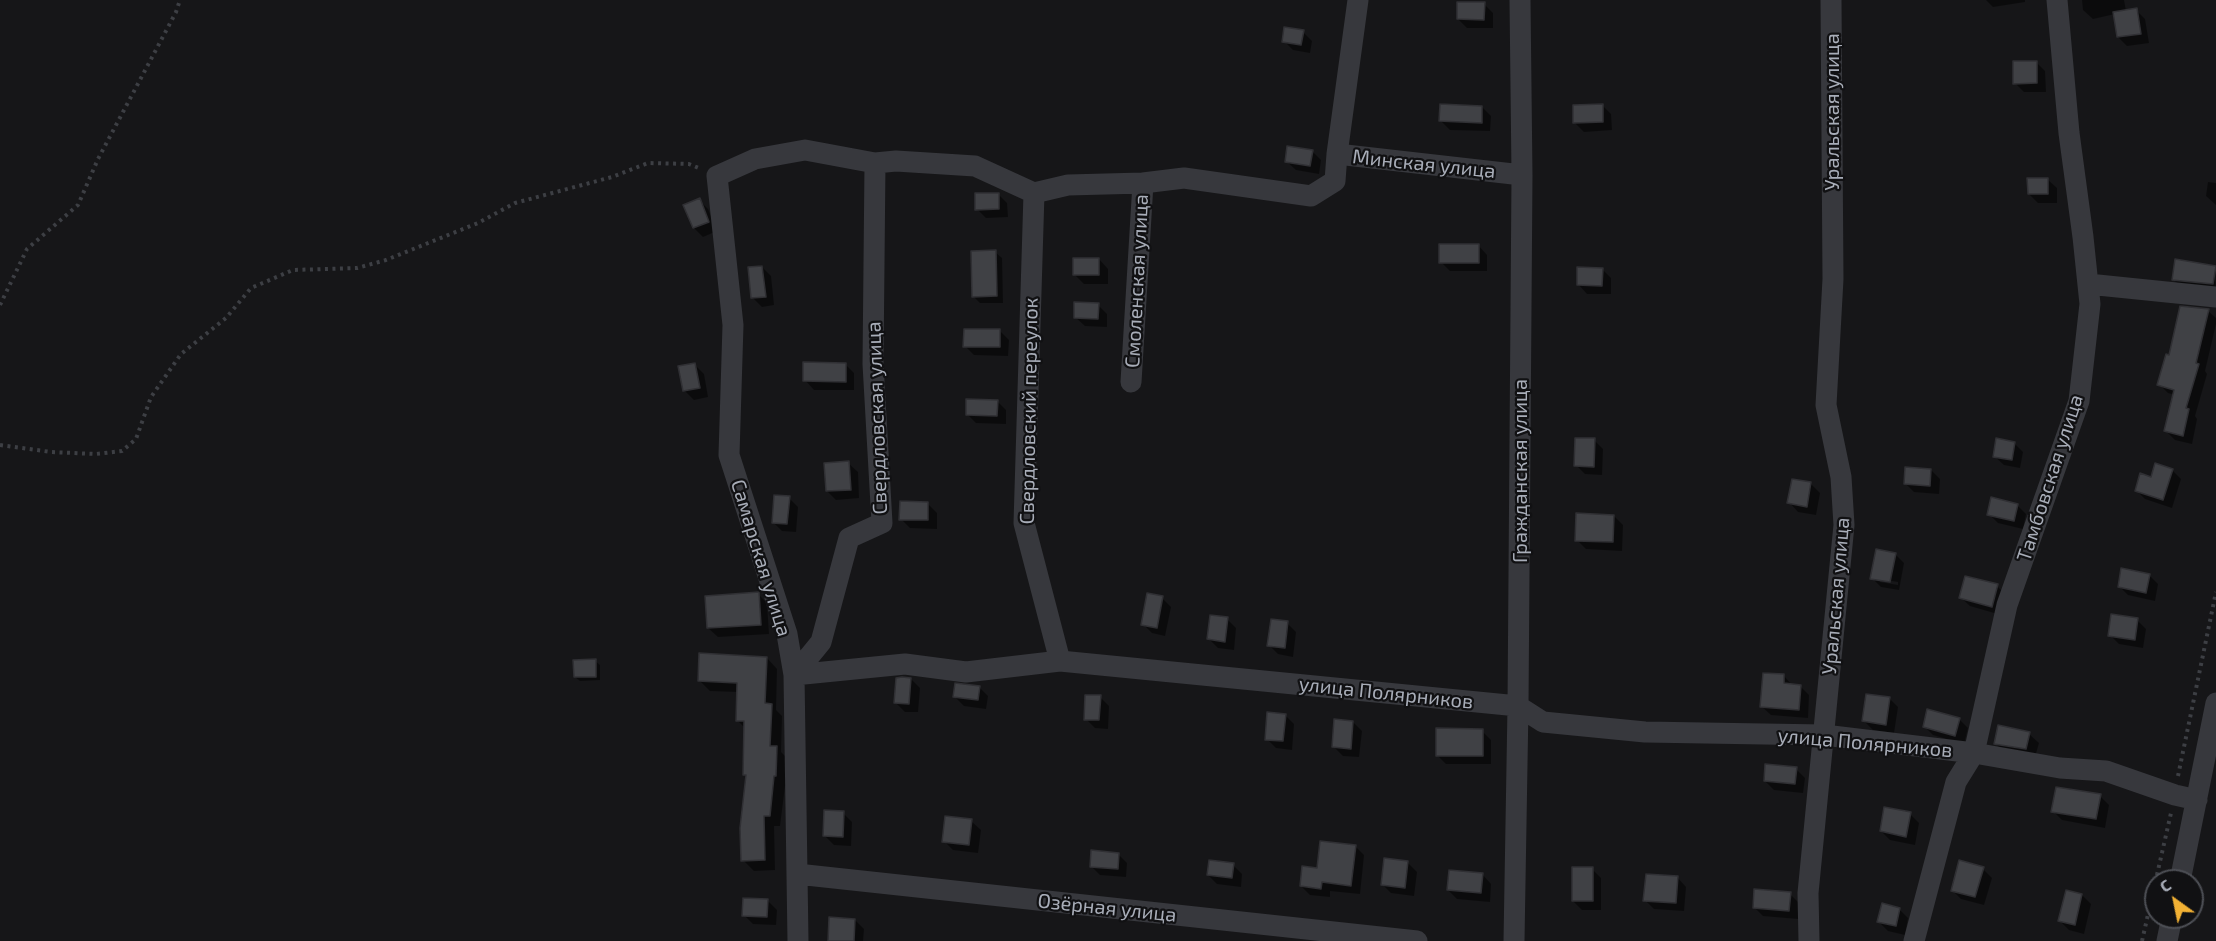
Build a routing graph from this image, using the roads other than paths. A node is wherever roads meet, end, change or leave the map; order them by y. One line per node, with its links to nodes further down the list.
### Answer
1 (1358, 0): 5 (street, Минская улица)
2 (1520, 0): 7 (street, Гражданская улица)
3 (1831, 0): 17 (street, Уральская улица)
4 (2057, 0): 10 (street, Тамбовская улица)
5 (1337, 154): 7 (street, Минская улица); 8 (street)
6 (875, 163): 9 (street); 14 (street, Свердловская улица); 14 (street, Самарская улица)
7 (1522, 175): 16 (street, Гражданская улица)
8 (1143, 183): 9 (street, Смоленская улица); 12 (street, Смоленская улица)
9 (1034, 193): 13 (street, Свердловский переулок)
10 (2088, 284): 11 (street); 18 (street, Тамбовская улица)
11 (2216, 297)
12 (1131, 382)
13 (1060, 661): 14 (street, улица Полярников); 16 (street, улица Полярников)
14 (794, 675): 21 (street, Самарская улица)
15 (2216, 703): 19 (street)
16 (1518, 706): 17 (street, улица Полярников); 25 (street, Гражданская улица)
17 (1824, 735): 18 (street, улица Полярников); 26 (street, Уральская улица)
18 (1974, 753): 19 (street, улица Полярников); 27 (street, Тамбовская улица)
19 (2197, 800): 20 (street)
20 (2183, 869)
21 (797, 874): 22 (street, Озёрная улица); 23 (street, Самарская улица)
22 (1276, 934): 24 (street, Озёрная улица)
23 (798, 941)
24 (1417, 941)
25 (1514, 941)
26 (1809, 941)
27 (1914, 941)

